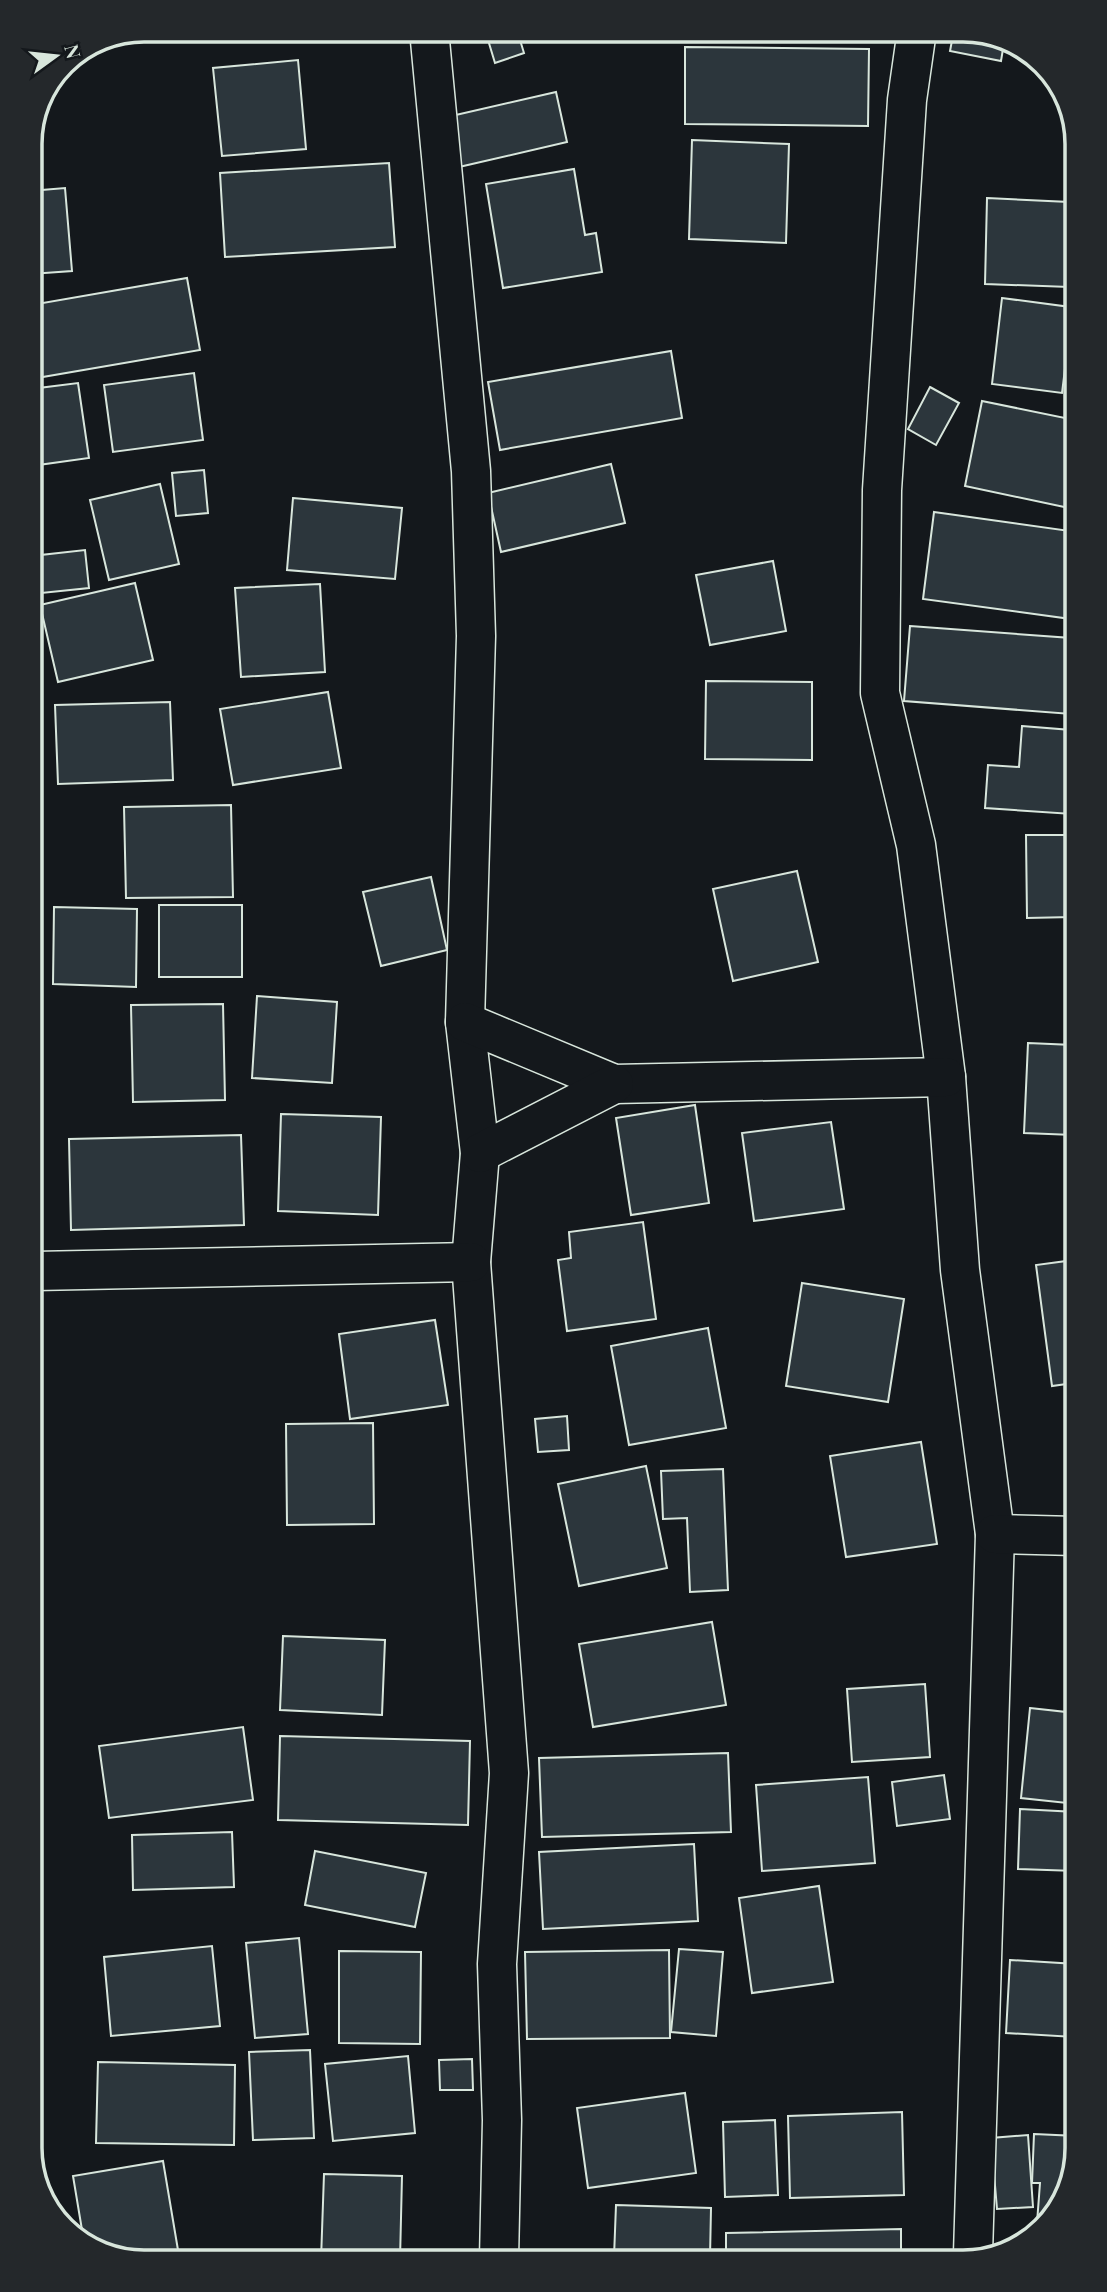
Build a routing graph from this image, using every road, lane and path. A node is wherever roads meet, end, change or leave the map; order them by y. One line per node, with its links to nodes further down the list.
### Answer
1 (430, 42): 3 (street)
2 (915, 42): 4 (street)
3 (465, 1022): 5 (street); 6 (street)
4 (946, 1077): 5 (street); 9 (street)
5 (614, 1084): 6 (street)
6 (480, 1153): 7 (street)
7 (471, 1262): 8 (street); 12 (street)
8 (42, 1271)
9 (995, 1534): 10 (street); 11 (street)
10 (1065, 1536)
11 (973, 2249)
12 (499, 2250)

